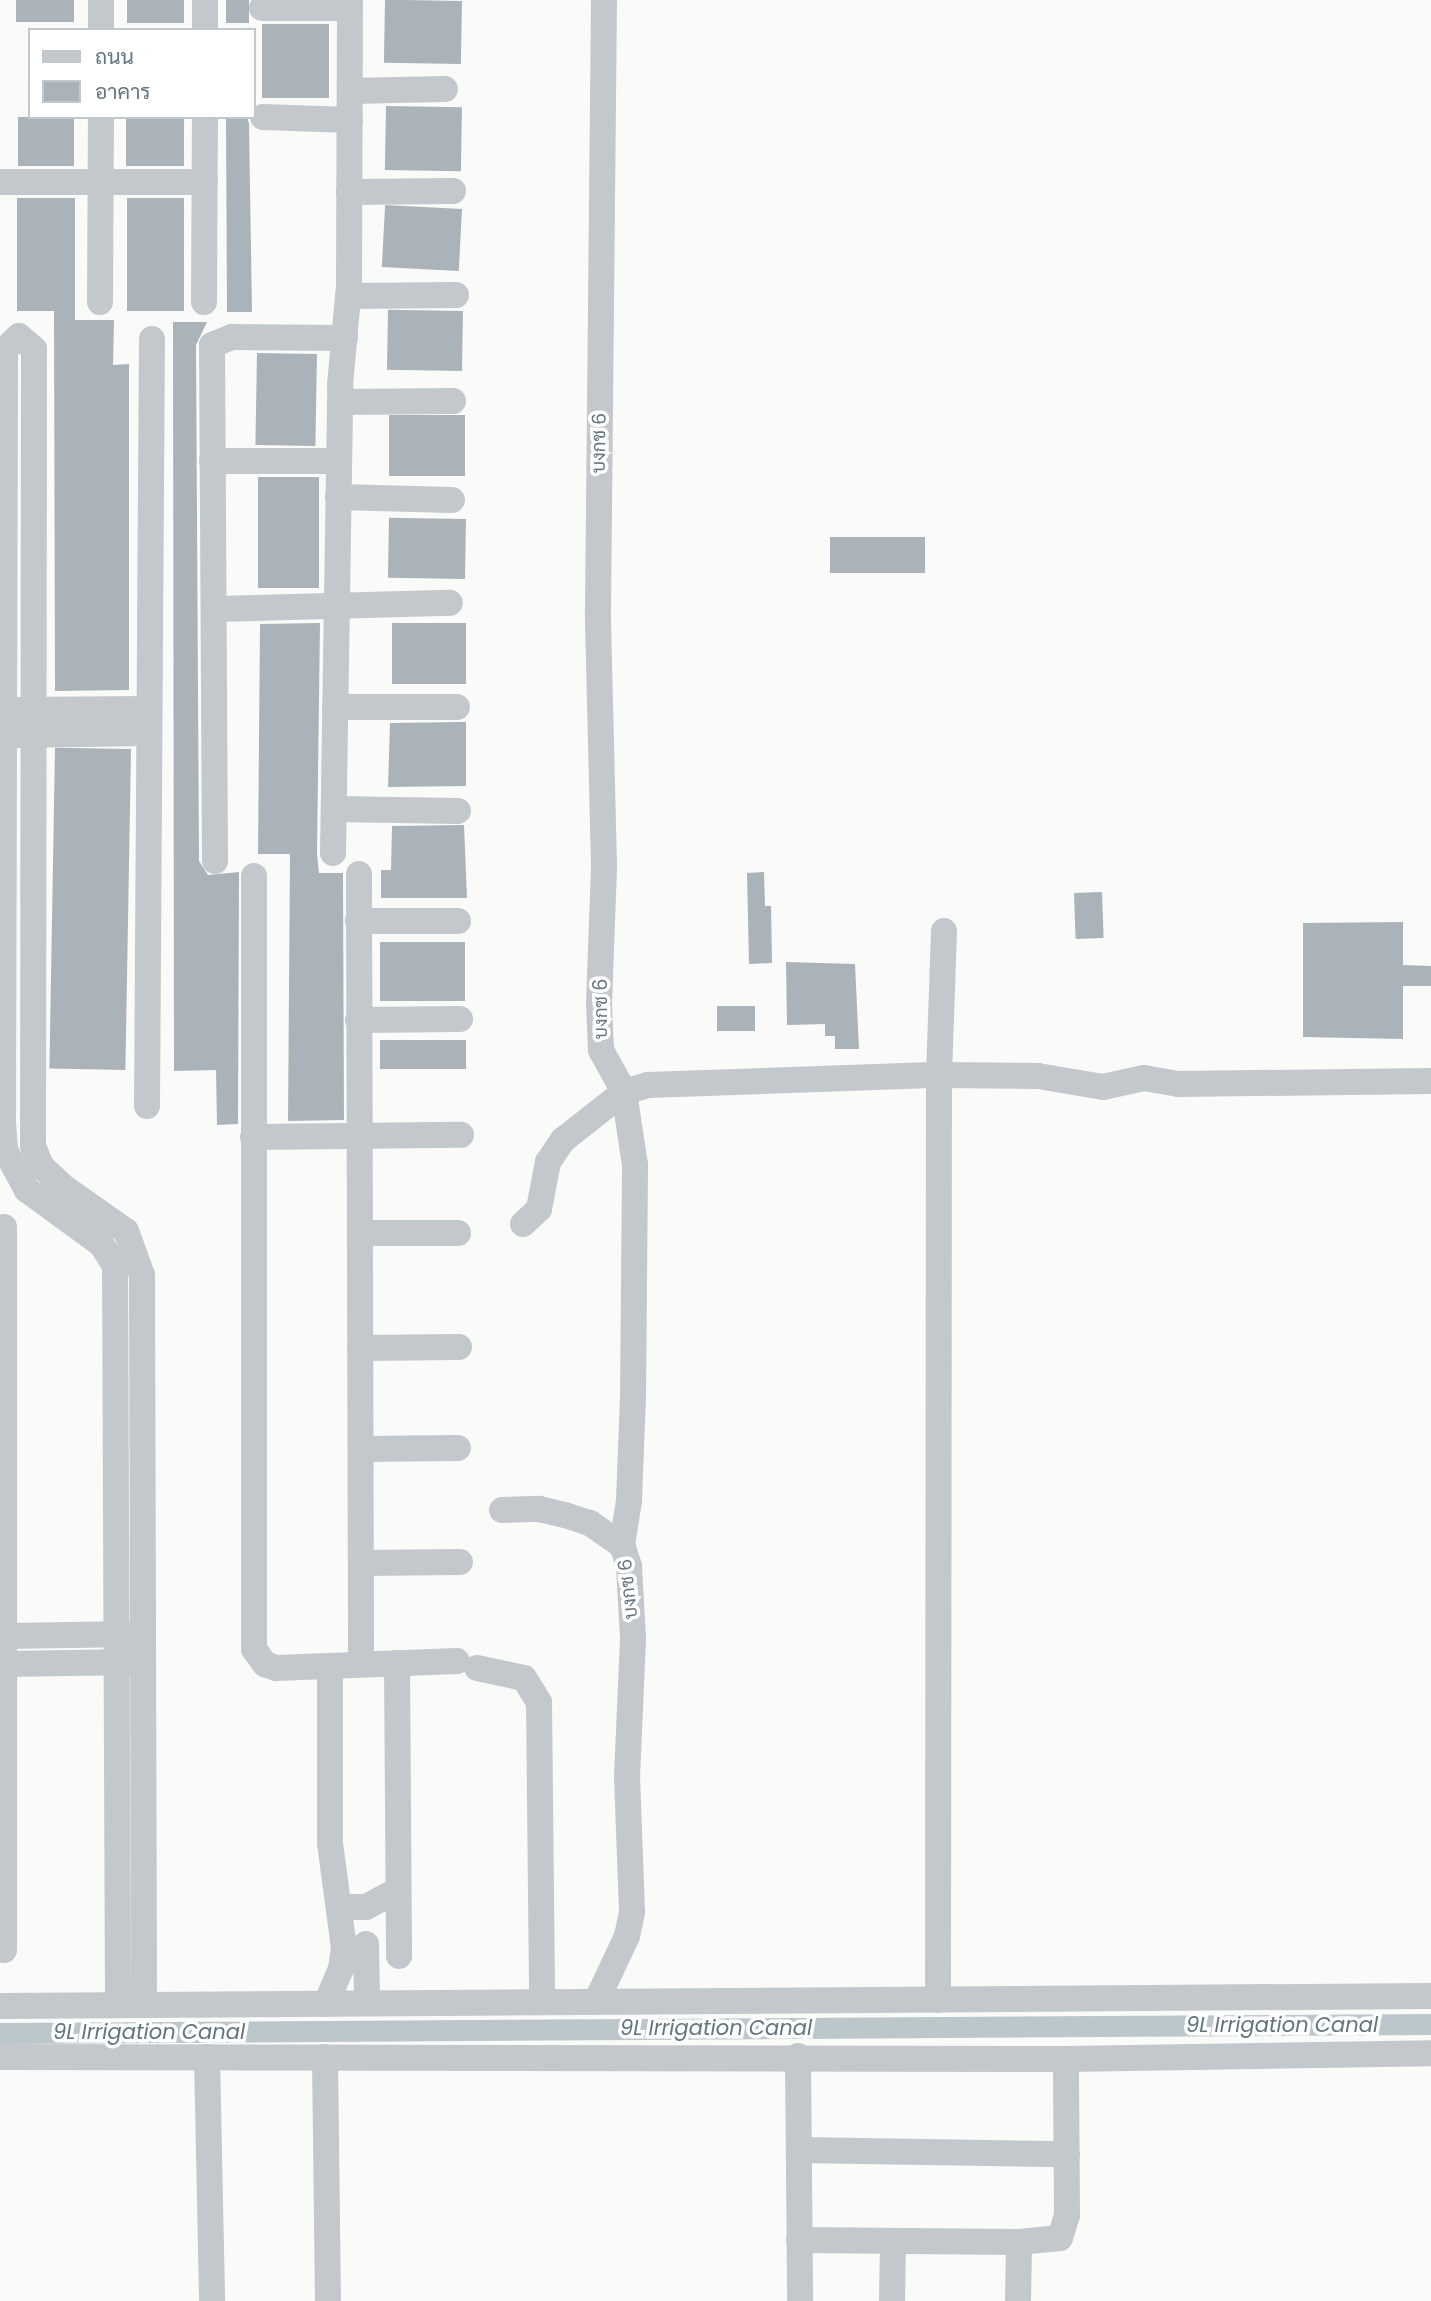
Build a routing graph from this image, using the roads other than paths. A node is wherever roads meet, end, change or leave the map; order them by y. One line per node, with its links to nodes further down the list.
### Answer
1 (101, 0): 6 (street)
2 (205, 0): 7 (street)
3 (604, 0): 51 (street, บงกช 6)
4 (350, 4): 5 (street); 9 (street)
5 (262, 8)
6 (101, 28)
7 (205, 28)
8 (445, 89): 9 (street)
9 (350, 90): 13 (street)
10 (262, 117): 13 (street)
11 (101, 119): 15 (street)
12 (205, 119): 16 (street)
13 (350, 120): 17 (street)
14 (0, 182): 15 (street)
15 (101, 182): 16 (street); 21 (street)
16 (205, 182): 22 (street)
17 (349, 191): 18 (street); 20 (street)
18 (453, 191)
19 (456, 295): 20 (street)
20 (348, 296): 23 (street)
21 (100, 302)
22 (204, 302)
23 (345, 338): 26 (street); 27 (street)
24 (152, 339): 36 (street)
25 (453, 401): 26 (street)
26 (340, 402): 28 (street)
27 (212, 461): 28 (street); 33 (street)
28 (338, 461): 29 (street)
29 (338, 497): 30 (street); 32 (street)
30 (452, 500)
31 (450, 603): 32 (street)
32 (336, 606): 33 (street); 34 (street)
33 (215, 609): 41 (street)
34 (335, 707): 35 (street); 38 (street)
35 (457, 707)
36 (147, 721): 37 (street); 52 (street)
37 (19, 723): 37 (street); 56 (street)
38 (334, 809): 39 (street); 40 (street)
39 (458, 811)
40 (333, 853)
41 (215, 861)
42 (359, 874): 44 (street)
43 (254, 876): 55 (street)
44 (358, 921): 45 (street); 48 (street)
45 (458, 921)
46 (944, 931): 49 (street)
47 (460, 1019): 48 (street)
48 (358, 1020): 53 (street)
49 (939, 1075): 50 (street); 51 (street); 85 (street)
50 (1431, 1081)
51 (624, 1092): 57 (street); 66 (street, บงกช 6)
52 (147, 1106)
53 (359, 1135): 54 (street); 55 (street); 59 (street)
54 (461, 1135)
55 (253, 1137): 77 (street)
56 (60, 1198): 69 (street); 70 (street)
57 (523, 1224)
58 (4, 1227): 71 (street)
59 (360, 1233): 60 (street); 61 (street)
60 (458, 1233)
61 (360, 1348): 62 (street); 64 (street)
62 (459, 1348)
63 (458, 1448): 64 (street)
64 (361, 1449): 68 (street)
65 (502, 1510): 66 (street)
66 (622, 1545): 87 (street, บงกช 6)
67 (460, 1562): 68 (street)
68 (361, 1563): 76 (street)
69 (147, 1634): 70 (street); 73 (street)
70 (118, 1635): 71 (street); 72 (street)
71 (4, 1636): 75 (street)
72 (118, 1662): 73 (street); 75 (street); 79 (street)
73 (146, 1662): 80 (street)
74 (397, 1663): 76 (street); 78 (street); 86 (street)
75 (5, 1664): 82 (street)
76 (361, 1664): 77 (street)
77 (330, 1668): 81 (street)
78 (398, 1890): 81 (street); 83 (street)
79 (119, 1916): 80 (street); 90 (street)
80 (145, 1916): 90 (street)
81 (360, 1922): 88 (street); 89 (street)
82 (4, 1950)
83 (399, 1956)
84 (1431, 1996): 85 (street)
85 (939, 2000): 87 (street)
86 (542, 2002): 87 (street); 88 (street)
87 (596, 2002)
88 (367, 2003): 89 (street)
89 (326, 2004): 90 (street)
90 (131, 2005): 91 (street)
91 (0, 2006)
92 (1431, 2053): 97 (street)
93 (207, 2056): 95 (street); 96 (street); 103 (street)
94 (798, 2056): 96 (street); 97 (street); 98 (street)
95 (0, 2057)
96 (325, 2057): 104 (street)
97 (1066, 2059): 99 (street)
98 (799, 2150): 99 (street); 100 (street)
99 (1067, 2154): 102 (street)
100 (799, 2240): 101 (street); 105 (street)
101 (893, 2241): 102 (street); 106 (street)
102 (1019, 2242): 107 (street)
103 (212, 2301)
104 (328, 2301)
105 (800, 2301)
106 (892, 2301)
107 (1018, 2301)

